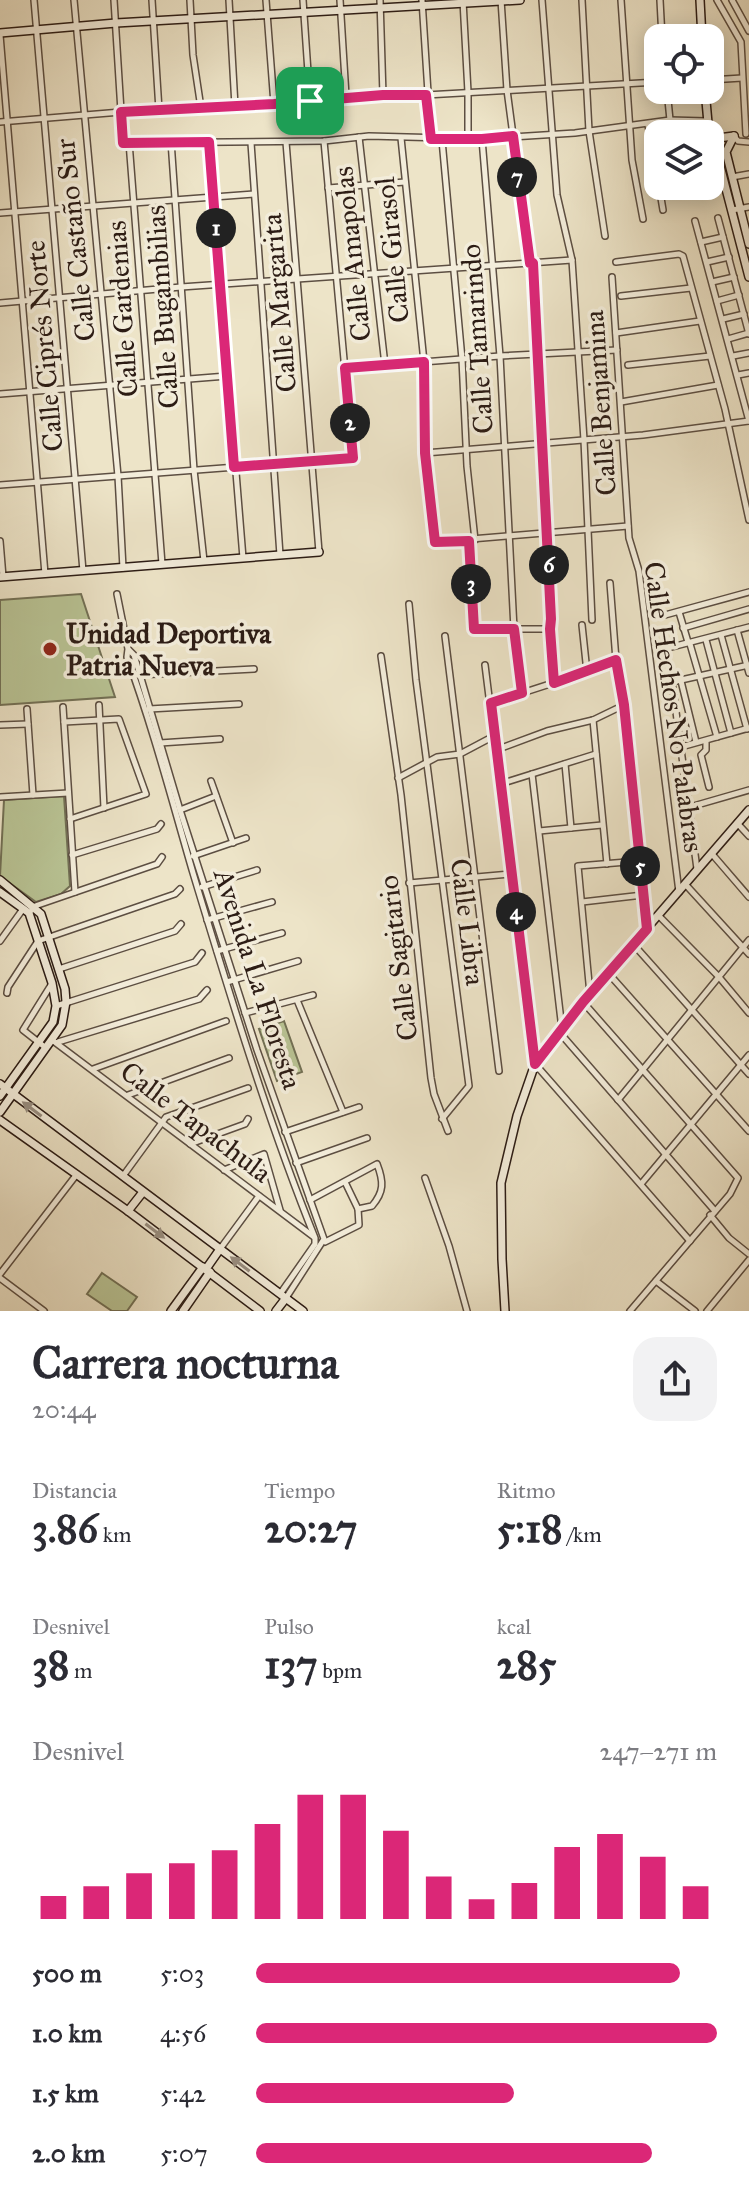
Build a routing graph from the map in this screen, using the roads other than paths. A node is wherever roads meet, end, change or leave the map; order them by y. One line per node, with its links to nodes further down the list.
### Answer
1 (34, 0): 32 (street, Calle Ciprés Norte)
2 (74, 0): 31 (street, Calle Castaño Sur)
3 (114, 0): 28 (street, Calle Gardenias)
4 (152, 0): 27 (street)
5 (190, 0): 26 (street)
6 (229, 0): 25 (street)
7 (266, 0): 24 (street)
8 (303, 0): 23 (street)
9 (340, 0): 22 (street)
10 (501, 0): 11 (street); 19 (street); 41 (street)
11 (520, 0)
12 (542, 0): 40 (street)
13 (582, 0): 39 (street)
14 (621, 0): 38 (street)
15 (660, 0): 29 (street)
16 (700, 0): 30 (street)
17 (717, 0): 35 (street)
18 (732, 0): 33 (street)
19 (463, 2): 20 (street); 42 (street)
20 (422, 3): 21 (street); 44 (street)
21 (380, 4): 22 (street); 43 (street)
22 (340, 10): 23 (street); 45 (street)
23 (304, 12): 24 (street); 46 (street)
24 (266, 15): 25 (street); 47 (street)
25 (230, 17): 26 (street); 49 (street)
26 (191, 19): 27 (street); 50 (street)
27 (153, 21): 28 (street); 51 (street)
28 (116, 23): 31 (street); 52 (street, Calle Gardenias)
29 (661, 24)
30 (701, 24)
31 (77, 26): 32 (street); 53 (street, Calle Castaño Sur)
32 (36, 30): 34 (street); 54 (street, Calle Ciprés Norte)
33 (749, 31)
34 (0, 34): 57 (street)
35 (742, 78): 36 (street); 62 (street)
36 (724, 79)
37 (644, 82): 38 (street)
38 (625, 83): 39 (street); 59 (street)
39 (586, 84): 40 (street); 60 (street)
40 (548, 87): 41 (street); 61 (street)
41 (507, 90): 42 (street); 63 (street)
42 (468, 92): 44 (street); 71 (street)
43 (383, 95): 44 (street); 45 (street)
44 (426, 95): 68 (street)
45 (346, 96): 46 (street)
46 (310, 101): 47 (street)
47 (274, 104): 49 (street)
48 (668, 104): 55 (street)
49 (235, 106): 50 (street)
50 (201, 108): 51 (street)
51 (159, 110): 52 (street)
52 (121, 112): 53 (street); 74 (street, Calle Gardenias)
53 (83, 115): 54 (street); 90 (street, Calle Castaño Sur)
54 (45, 119): 57 (street); 91 (street, Calle Ciprés Norte)
55 (670, 120)
56 (0, 122): 57 (street)
57 (8, 122): 94 (street)
58 (644, 125): 59 (street)
59 (629, 127): 60 (street); 97 (street)
60 (589, 131): 61 (street); 99 (street)
61 (552, 134): 63 (street); 104 (street)
62 (747, 134): 65 (street)
63 (513, 136): 69 (street); 107 (street)
64 (724, 136): 65 (street)
65 (734, 136): 77 (street); 81 (street)
66 (359, 137): 67 (street); 73 (street); 83 (street, Calle Amapolas)
67 (401, 138): 68 (street); 82 (street, Calle Girasol)
68 (431, 139): 70 (street)
69 (482, 139): 71 (street); 108 (street, Calle Tamarindo)
70 (442, 140): 71 (street); 109 (street)
71 (468, 140)
72 (171, 141): 74 (street); 75 (street); 87 (street, Calle Bugambilias)
73 (324, 141): 76 (street); 84 (street)
74 (126, 142): 89 (street, Calle Gardenias)
75 (209, 142): 78 (street); 86 (street)
76 (286, 142): 78 (street); 116 (street, Calle Margarita)
77 (749, 142)
78 (251, 143): 85 (street)
79 (724, 173): 92 (street)
80 (749, 174): 81 (street)
81 (732, 177): 92 (street)
82 (405, 182): 83 (street); 110 (street, Calle Girasol)
83 (365, 185): 84 (street); 111 (street, Calle Amapolas)
84 (328, 188): 112 (street)
85 (254, 194): 86 (street); 117 (street)
86 (214, 196): 87 (street); 119 (street)
87 (175, 199): 89 (street); 120 (street, Calle Bugambilias)
88 (661, 200): 93 (street)
89 (133, 201): 90 (street); 122 (street, Calle Gardenias)
90 (92, 205): 91 (street); 123 (street, Calle Castaño Sur)
91 (52, 208): 94 (street); 126 (street, Calle Ciprés Norte)
92 (740, 209): 101 (street); 115 (street)
93 (663, 210)
94 (15, 212): 95 (street); 127 (street)
95 (0, 213)
96 (718, 218): 100 (street)
97 (643, 219)
98 (695, 221): 102 (street)
99 (605, 236)
100 (723, 237): 102 (street); 103 (street)
101 (749, 241)
102 (701, 242): 106 (street)
103 (729, 257): 106 (street); 114 (street)
104 (572, 260): 107 (street); 137 (street)
105 (616, 262): 121 (street)
106 (707, 262): 118 (street)
107 (532, 263): 108 (street); 139 (street)
108 (493, 266): 109 (street); 140 (street, Calle Tamarindo)
109 (454, 268): 110 (street); 143 (street)
110 (415, 271): 111 (street); 144 (street, Calle Girasol)
111 (375, 274): 112 (street); 145 (street, Calle Amapolas)
112 (336, 276): 116 (street); 147 (street)
113 (612, 277): 133 (street, Calle Benjamina)
114 (734, 277): 118 (street); 124 (street)
115 (749, 277)
116 (296, 279): 117 (street); 168 (street, Calle Margarita)
117 (261, 281): 119 (street); 169 (street)
118 (712, 282): 128 (street)
119 (220, 284): 120 (street); 150 (street)
120 (181, 287): 122 (street); 151 (street, Calle Bugambilias)
121 (691, 288): 125 (street); 132 (street)
122 (140, 291): 123 (street); 152 (street, Calle Gardenias)
123 (100, 294): 126 (street); 154 (street, Calle Castaño Sur)
124 (739, 295): 128 (street); 130 (street)
125 (621, 296)
126 (60, 298): 127 (street); 155 (street, Calle Ciprés Norte)
127 (21, 301): 129 (street); 156 (street)
128 (717, 301): 131 (street)
129 (0, 303)
130 (744, 314): 131 (street); 134 (street)
131 (723, 319): 135 (street)
132 (700, 321): 133 (street); 141 (street)
133 (616, 333): 136 (street, Calle Benjamina)
134 (749, 334): 135 (street)
135 (728, 339): 142 (street)
136 (617, 350): 137 (street); 159 (street, Calle Benjamina)
137 (578, 352): 139 (street); 163 (street)
138 (749, 353): 142 (street)
139 (538, 354): 140 (street); 164 (street)
140 (500, 356): 143 (street); 165 (street, Calle Tamarindo)
141 (710, 356): 146 (street); 153 (street)
142 (733, 356): 149 (street)
143 (462, 359): 144 (street); 166 (street)
144 (424, 362): 145 (street); 167 (street, Calle Girasol)
145 (385, 365): 147 (street)
146 (628, 365)
147 (345, 368): 168 (street)
148 (749, 373): 149 (street)
149 (738, 375): 157 (street)
150 (227, 376): 151 (street); 170 (street)
151 (187, 379): 152 (street); 171 (street, Calle Bugambilias)
152 (147, 382): 154 (street); 172 (street, Calle Gardenias)
153 (718, 385): 159 (street); 161 (street)
154 (109, 386): 155 (street); 173 (street, Calle Castaño Sur)
155 (68, 389): 156 (street); 174 (street, Calle Ciprés Norte)
156 (30, 392): 158 (street); 175 (street)
157 (746, 393): 160 (street)
158 (0, 394)
159 (621, 402): 162 (street, Calle Benjamina)
160 (749, 421): 161 (street)
161 (727, 423): 162 (street); 177 (street)
162 (623, 437): 163 (street); 178 (street, Calle Benjamina)
163 (584, 440): 164 (street); 179 (street)
164 (543, 444): 165 (street); 180 (street)
165 (503, 446): 166 (street); 181 (street, Calle Tamarindo)
166 (466, 449): 167 (street); 182 (street)
167 (425, 453): 182 (street, Calle Girasol)
168 (313, 461): 169 (street); 184 (street, Calle Margarita)
169 (274, 464): 170 (street); 185 (street)
170 (234, 467): 171 (street); 186 (street)
171 (194, 470): 172 (street); 187 (street, Calle Bugambilias)
172 (154, 473): 173 (street); 188 (street, Calle Gardenias)
173 (118, 476): 174 (street); 189 (street, Calle Castaño Sur)
174 (75, 479): 175 (street); 190 (street, Calle Ciprés Norte)
175 (37, 482): 176 (street); 191 (street)
176 (0, 485)
177 (749, 520)
178 (628, 526): 179 (street); 292 (street, Calle Hechos No Palabras)
179 (588, 530): 180 (street); 200 (street)
180 (547, 534): 181 (street); 205 (street)
181 (511, 537): 182 (street); 204 (street, Calle Tamarindo)
182 (472, 540): 204 (street)
183 (0, 541): 192 (street)
184 (319, 552): 185 (street)
185 (280, 555): 186 (street)
186 (243, 558): 187 (street)
187 (204, 561): 188 (street)
188 (162, 565): 189 (street)
189 (123, 568): 190 (street)
190 (83, 571): 191 (street)
191 (45, 574): 192 (street)
192 (1, 577)
193 (610, 583): 213 (street)
194 (749, 592): 198 (street)
195 (117, 594): 220 (street, Avenida La Floresta)
196 (409, 604): 249 (street, Calle Libra)
197 (749, 609): 203 (street)
198 (679, 612): 199 (street); 203 (street)
199 (665, 615)
200 (592, 620)
201 (582, 625): 218 (street)
202 (749, 627): 206 (street)
203 (683, 628): 210 (street)
204 (514, 629): 205 (street); 224 (street, Calle Tamarindo)
205 (550, 629): 223 (street)
206 (737, 630): 207 (street); 215 (street)
207 (721, 635): 209 (street); 217 (street)
208 (445, 636): 247 (street)
209 (706, 640): 210 (street); 219 (street)
210 (689, 643): 211 (street); 221 (street)
211 (668, 648)
212 (381, 656): 252 (street, Calle Sagitario)
213 (616, 660): 218 (street); 228 (street)
214 (485, 665): 225 (street)
215 (748, 668): 217 (street)
216 (254, 669): 220 (street)
217 (731, 670): 219 (street); 237 (street)
218 (587, 672): 223 (street)
219 (715, 674): 221 (street); 238 (street)
220 (137, 675): 231 (street, Avenida La Floresta)
221 (699, 677): 222 (street); 240 (street)
222 (681, 681): 243 (street); 245 (street)
223 (554, 683): 224 (street)
224 (522, 693): 225 (street)
225 (491, 703): 239 (street)
226 (239, 704): 231 (street)
227 (99, 705): 232 (street)
228 (624, 705): 233 (street); 278 (street)
229 (63, 707): 234 (street)
230 (27, 709): 235 (street)
231 (148, 709): 244 (street, Avenida La Floresta)
232 (99, 720): 234 (street); 262 (street); 262 (street)
233 (593, 720): 246 (street); 248 (street)
234 (64, 722): 257 (street)
235 (28, 724): 236 (street); 258 (street)
236 (0, 725)
237 (748, 729): 238 (street)
238 (731, 733): 240 (street)
239 (494, 736): 246 (street); 247 (street)
240 (717, 737): 242 (street)
241 (220, 739): 244 (street)
242 (706, 741): 243 (street); 255 (street)
243 (696, 742): 245 (street)
244 (158, 743): 263 (street, Avenida La Floresta)
245 (681, 747): 261 (street)
246 (496, 750): 254 (street)
247 (460, 754): 249 (street); 283 (street)
248 (596, 754): 250 (street); 268 (street)
249 (428, 763): 252 (street); 284 (street, Calle Libra)
250 (565, 764): 251 (street); 269 (street)
251 (532, 774): 254 (street); 270 (street)
252 (398, 778): 286 (street, Calle Sagitario)
253 (211, 781): 259 (street)
254 (500, 784): 282 (street)
255 (709, 787)
256 (749, 790): 261 (street)
257 (68, 793): 258 (street); 265 (street)
258 (33, 795): 260 (street)
259 (216, 796): 263 (street); 273 (street)
260 (0, 797)
261 (690, 807): 281 (street)
262 (104, 808): 265 (street)
263 (177, 810): 276 (street, Avenida La Floresta)
264 (749, 810): 266 (street)
265 (70, 819): 275 (street)
266 (737, 823): 271 (street); 274 (street)
267 (161, 824): 275 (street)
268 (602, 825): 269 (street); 279 (street)
269 (571, 828): 270 (street)
270 (539, 831): 333 (street)
271 (749, 836)
272 (246, 838): 273 (street)
273 (233, 843): 276 (street)
274 (712, 854): 281 (street); 294 (street)
275 (72, 855): 291 (street)
276 (192, 856): 288 (street, Avenida La Floresta)
277 (162, 857): 291 (street)
278 (639, 861): 279 (street); 293 (street)
279 (607, 864): 296 (street)
280 (257, 870): 288 (street)
281 (697, 871): 287 (street)
282 (511, 874): 283 (street); 339 (street)
283 (476, 876): 284 (street); 343 (street)
284 (441, 879): 286 (street); 354 (street, Calle Libra)
285 (0, 880): 297 (street)
286 (409, 883): 354 (street, Calle Sagitario)
287 (686, 885): 292 (street); 309 (street)
288 (201, 887): 299 (street, Avenida La Floresta); 300 (street, Avenida La Floresta)
289 (180, 889): 304 (street)
290 (0, 892): 297 (street)
291 (75, 892): 297 (street)
292 (679, 893): 298 (street)
293 (643, 895): 296 (street); 302 (street)
294 (749, 897)
295 (272, 902): 299 (street)
296 (582, 902): 323 (street)
297 (29, 910): 304 (street); 306 (street); 307 (street)
298 (659, 916): 302 (street); 317 (street)
299 (215, 918): 300 (street); 310 (street, Avenida La Floresta)
300 (207, 920): 311 (street, Avenida La Floresta)
301 (181, 924): 315 (street)
302 (647, 929): 308 (street)
303 (282, 933): 310 (street)
304 (49, 937): 307 (street); 315 (street)
305 (749, 940): 309 (street)
306 (0, 941)
307 (38, 941): 320 (street); 322 (street)
308 (634, 945): 316 (street); 329 (street)
309 (743, 948): 313 (street); 317 (street)
310 (225, 949): 311 (street); 318 (street, Avenida La Floresta)
311 (217, 951): 319 (street, Avenida La Floresta)
312 (202, 953): 326 (street)
313 (749, 954)
314 (298, 961): 318 (street)
315 (59, 969): 326 (street)
316 (609, 974): 323 (street); 334 (street)
317 (719, 977): 329 (street); 331 (street)
318 (235, 981): 319 (street); 330 (street, Avenida La Floresta)
319 (227, 982): 378 (street, Avenida La Floresta)
320 (52, 983): 328 (street); 336 (street)
321 (207, 990): 335 (street)
322 (7, 993)
323 (590, 994): 327 (street)
324 (313, 995): 325 (street)
325 (297, 1000): 330 (street); 352 (street)
326 (66, 1002): 328 (street); 335 (street)
327 (583, 1002): 333 (street); 341 (street)
328 (56, 1006): 336 (street)
329 (692, 1009): 334 (street); 340 (street)
330 (245, 1013): 360 (street, Avenida La Floresta)
331 (749, 1013)
332 (226, 1021): 342 (street)
333 (561, 1032): 339 (street); 349 (street)
334 (666, 1040): 341 (street); 347 (street)
335 (55, 1041): 336 (street); 342 (street, Calle Tapachula)
336 (42, 1045): 346 (street)
337 (749, 1055): 340 (street)
338 (229, 1058): 348 (street)
339 (535, 1064): 370 (street); 397 (street)
340 (741, 1066): 344 (street); 347 (street)
341 (642, 1069): 349 (street); 357 (street)
342 (92, 1070): 348 (street, Calle Tapachula)
343 (499, 1071)
344 (749, 1074)
345 (248, 1088): 356 (street)
346 (4, 1091): 351 (street); 367 (street, one-way to 346)
347 (716, 1095): 357 (street); 359 (street)
348 (128, 1096): 356 (street, Calle Tapachula)
349 (618, 1100): 363 (street)
350 (359, 1107): 352 (street)
351 (0, 1112)
352 (343, 1112): 360 (street)
353 (248, 1119): 362 (street)
354 (442, 1119): 358 (street, Calle Sagitario)
355 (0, 1120): 366 (street)
356 (161, 1120): 362 (street, Calle Tapachula); 367 (street)
357 (692, 1124): 363 (street); 377 (street)
358 (448, 1131)
359 (749, 1131)
360 (285, 1132): 364 (street, Avenida La Floresta)
361 (367, 1138): 364 (street)
362 (189, 1144): 365 (street, Calle Tapachula)
363 (667, 1154): 370 (street); 377 (street)
364 (296, 1163): 373 (street, Avenida La Floresta)
365 (223, 1171): 372 (street, Calle Tapachula); 376 (street)
366 (77, 1174): 375 (street); 387 (street)
367 (123, 1176): 371 (street)
368 (425, 1178): 396 (street)
369 (345, 1182): 373 (street); 374 (street); 374 (street)
370 (641, 1184): 379 (street)
371 (143, 1192): 375 (street); 381 (street)
372 (259, 1196): 376 (street, Calle Tapachula); 381 (street)
373 (310, 1200): 380 (street, Avenida La Floresta)
374 (358, 1209): 380 (street)
375 (128, 1211): 386 (street, one-way to 386)
376 (281, 1211): 378 (street, Calle Tapachula)
377 (712, 1213): 379 (street); 382 (street)
378 (315, 1238): 383 (street)
379 (690, 1241): 388 (street)
380 (325, 1242): 384 (street)
381 (220, 1249): 386 (street); 389 (street, one-way to 381)
382 (749, 1254)
383 (306, 1257): 384 (street); 389 (street)
384 (313, 1260): 389 (street)
385 (749, 1260): 400 (street)
386 (206, 1269): 391 (street); 392 (street); 393 (street)
387 (0, 1276): 390 (street)
388 (656, 1281): 398 (street); 399 (street)
389 (283, 1296): 394 (street); 395 (street)
390 (44, 1311)
391 (171, 1311)
392 (183, 1311)
393 (260, 1311)
394 (276, 1311)
395 (303, 1311)
396 (467, 1311)
397 (505, 1311)
398 (630, 1311)
399 (695, 1311)
400 (707, 1311)

